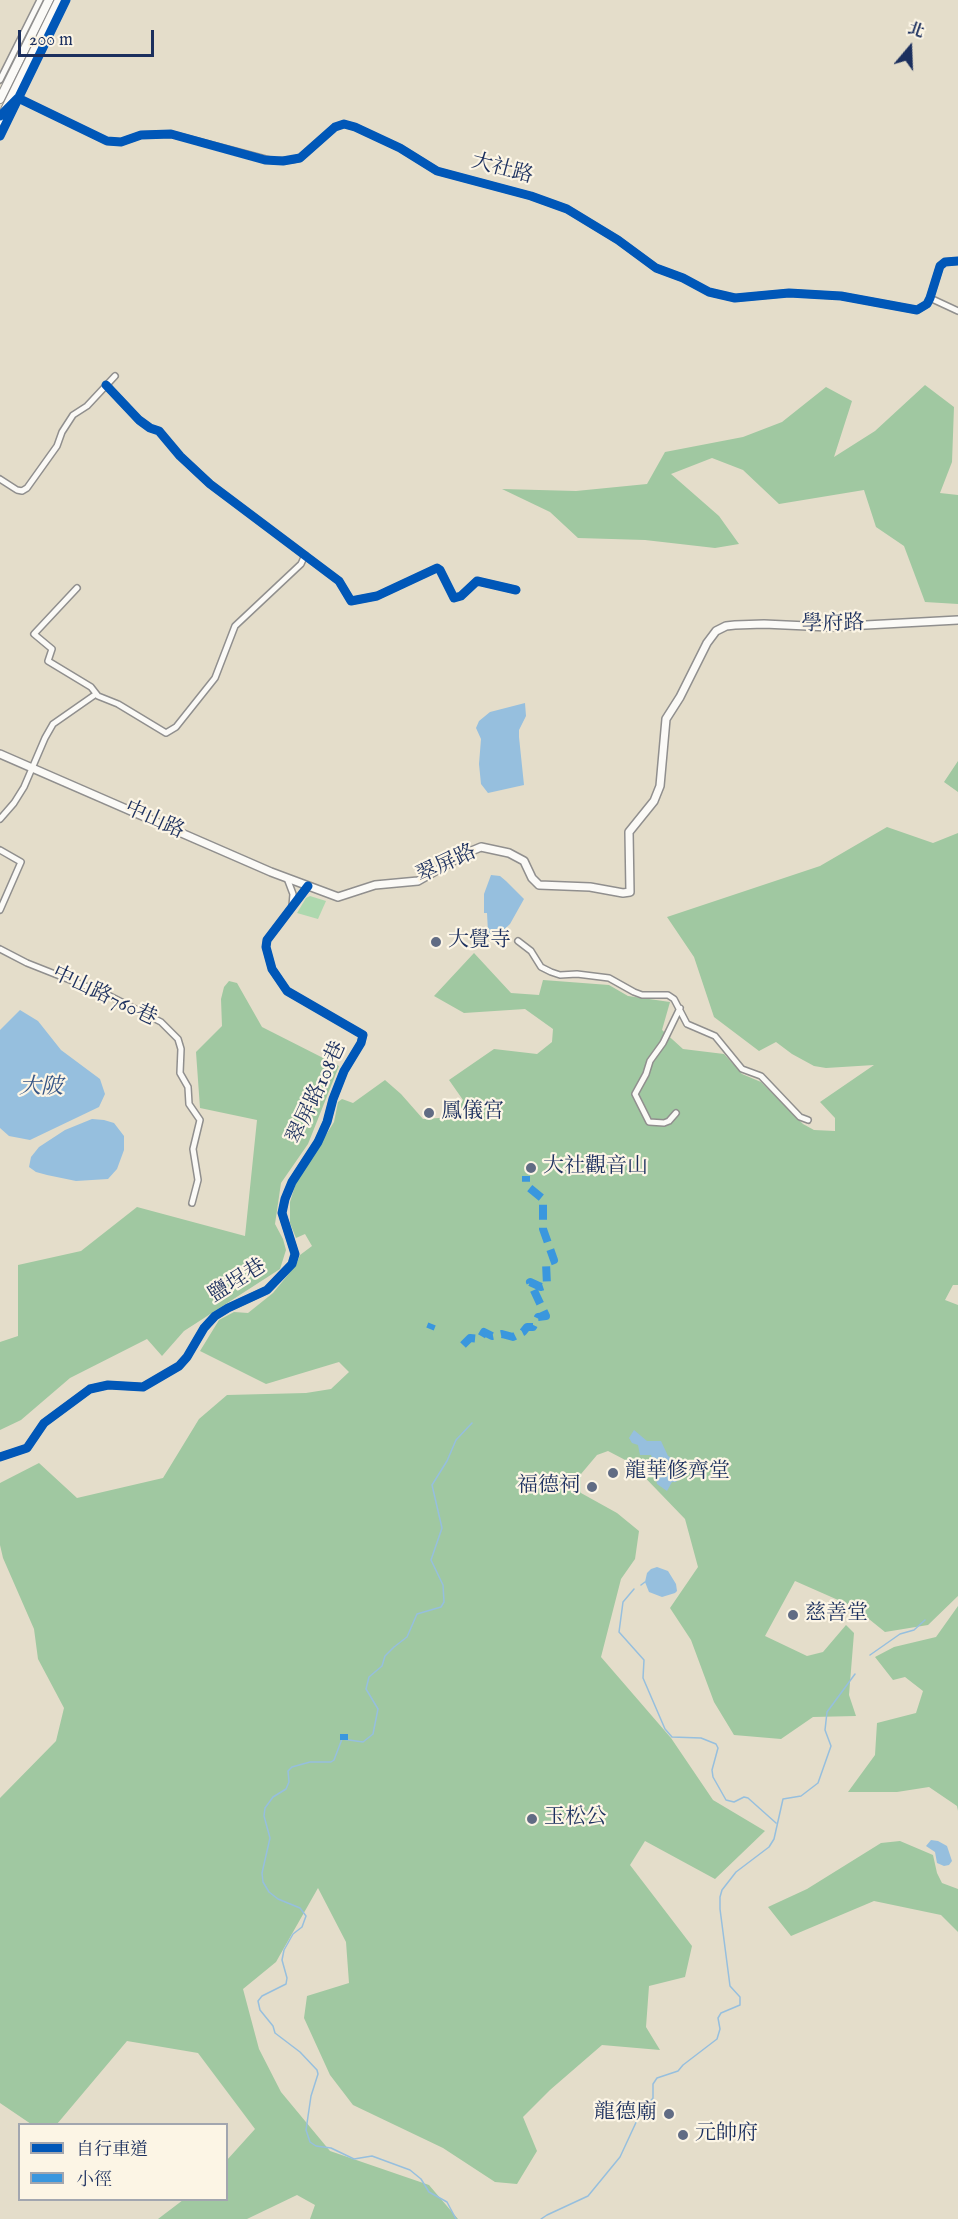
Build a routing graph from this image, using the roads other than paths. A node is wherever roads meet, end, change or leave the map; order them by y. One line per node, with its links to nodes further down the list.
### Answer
1 (40, 0): 5 (street)
2 (48, 0): 7 (highway)
3 (59, 0): 8 (highway, bridge)
4 (66, 0): 6 (street)
5 (0, 80)
6 (18, 98): 9 (street); 11 (street, 大社路)
7 (0, 99)
8 (0, 120)
9 (0, 136)
10 (958, 261): 11 (street)
11 (930, 298): 12 (street)
12 (958, 311)
13 (115, 376): 14 (street)
14 (106, 385): 15 (street); 16 (street)
15 (0, 479)
16 (305, 555): 18 (street); 20 (street)
17 (77, 588): 20 (street)
18 (516, 590)
19 (958, 620): 26 (main road, 學府路)
20 (96, 694): 22 (street)
21 (0, 754): 22 (main road, 中山路)
22 (32, 768): 23 (street); 25 (main road, 中山路)
23 (0, 819)
24 (0, 850): 29 (street)
25 (287, 878): 27 (main road, 中山路); 28 (street)
26 (539, 885): 27 (main road, 翠屏路)
27 (308, 886): 28 (street, 翠屏路108巷)
28 (291, 908): 36 (street, 翠屏路108巷)
29 (0, 910)
30 (518, 941): 32 (street)
31 (0, 949): 35 (street, 中山路760巷)
32 (680, 1008): 33 (street); 34 (street)
33 (676, 1113)
34 (808, 1120)
35 (192, 1203)
36 (286, 1227): 37 (street, 鹽埕巷)
37 (1, 1455)

